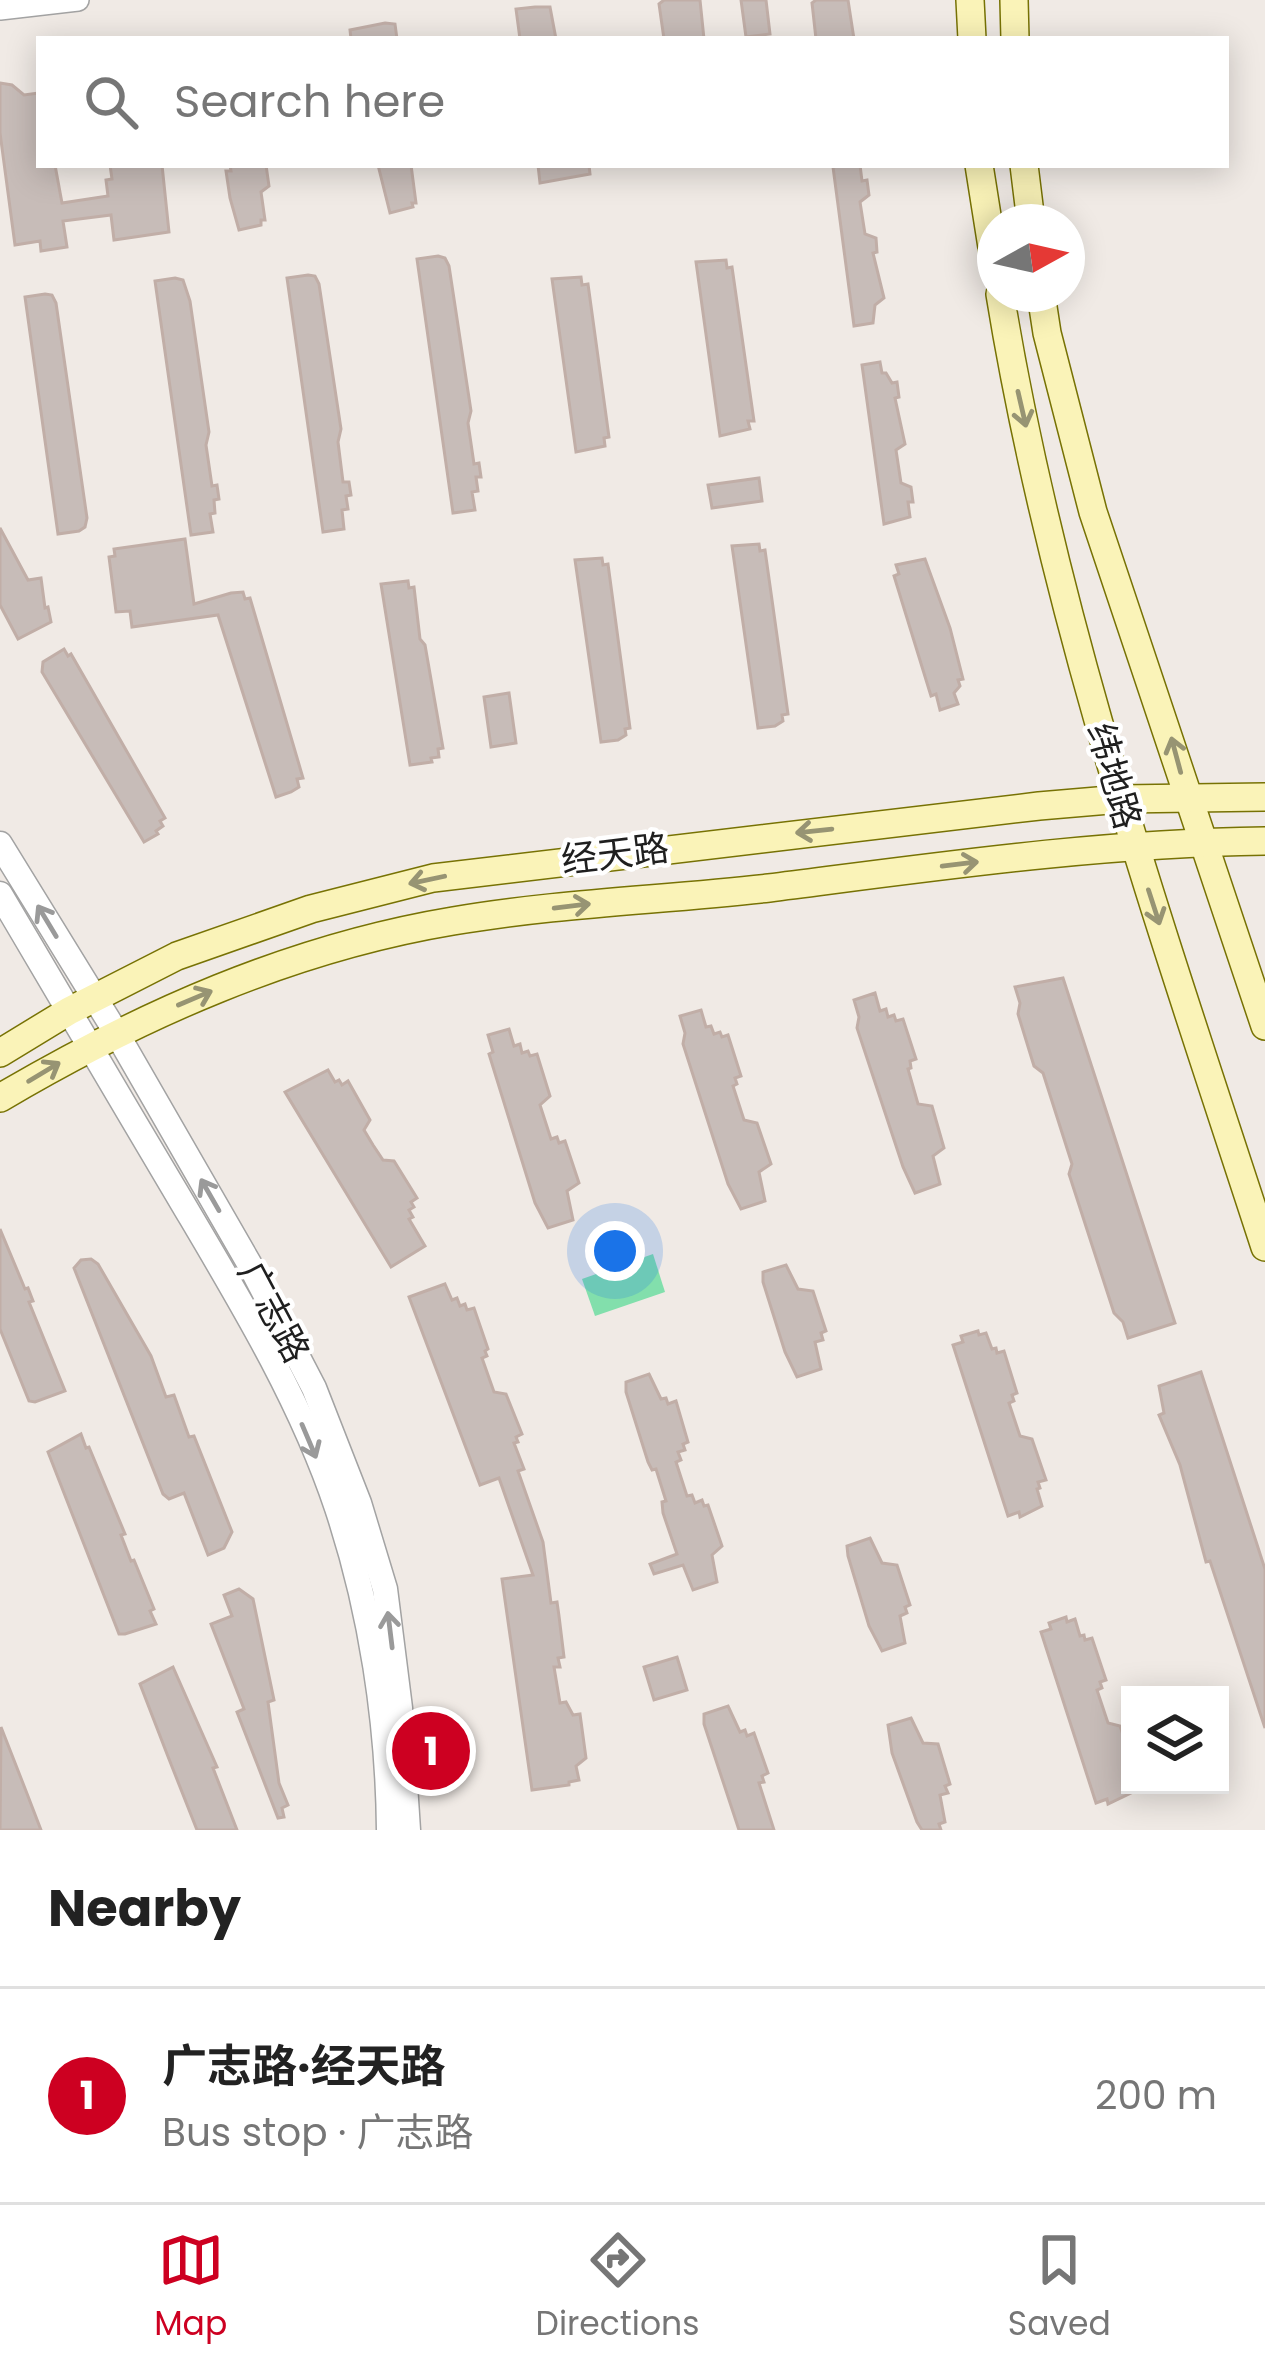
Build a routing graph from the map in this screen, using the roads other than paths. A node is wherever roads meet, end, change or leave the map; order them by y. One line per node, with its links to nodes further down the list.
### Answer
1 (78, 0): 4 (street)
2 (970, 0): 5 (main road)
3 (1014, 0): 6 (main road)
4 (0, 9)
5 (972, 36)
6 (1015, 36)
7 (980, 168): 9 (main road)
8 (1024, 168): 10 (main road)
9 (986, 204)
10 (1029, 204)
11 (1004, 312): 15 (main road, 纬地路, one-way to 15)
12 (1044, 312): 14 (main road, 纬地路, one-way to 12)
13 (1265, 797): 14 (main road, 经天路)
14 (1187, 798): 15 (main road, 经天路); 17 (main road, 纬地路)
15 (1121, 799): 19 (main road, 纬地路); 21 (main road, 经天路, one-way to 21)
16 (1265, 841): 17 (main road, 经天路)
17 (1204, 842): 19 (main road, 经天路); 22 (main road, 纬地路)
18 (0, 844): 21 (street, 广志路, one-way to 18)
19 (1134, 846): 23 (main road, 经天路, one-way to 19); 27 (main road, 纬地路, one-way to 27)
20 (0, 894): 21 (street, 广志路)
21 (82, 1005): 23 (street, 广志路); 24 (street, 广志路); 25 (main road, 经天路)
22 (1265, 1026)
23 (117, 1034): 24 (main road, 经天路); 29 (street, 广志路, one-way to 23)
24 (88, 1046): 26 (main road, 经天路, one-way to 24); 28 (street, 广志路, one-way to 28)
25 (0, 1053)
26 (0, 1098)
27 (1265, 1247)
28 (389, 1830)
29 (408, 1830)

